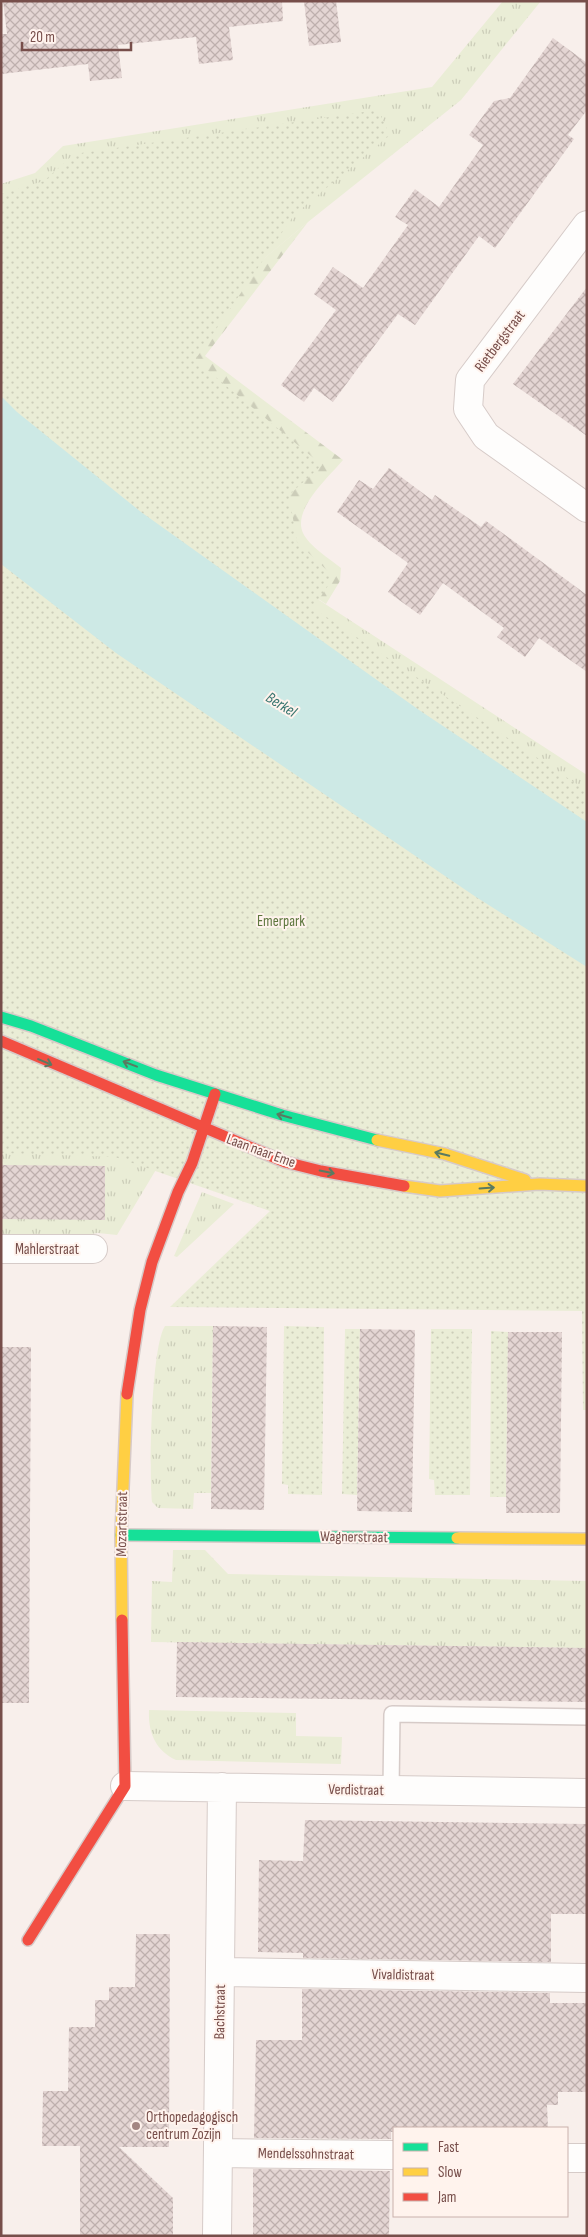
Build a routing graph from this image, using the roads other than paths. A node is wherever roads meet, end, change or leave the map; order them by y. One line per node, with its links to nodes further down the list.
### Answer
1 (587, 225): 2 (street, Rietbergstraat)
2 (587, 508)
3 (1, 1017): 5 (street, Laan naar Eme, one-way to 3)
4 (1, 1041): 6 (street, Laan naar Eme, one-way to 6)
5 (215, 1094): 6 (street, Mozartstraat); 7 (street, Laan naar Eme, one-way to 5)
6 (203, 1129): 7 (street, Laan naar Eme, one-way to 7); 11 (street, Mozartstraat)
7 (539, 1184): 8 (street, Laan naar Eme)
8 (587, 1186)
9 (93, 1248): 10 (street, Mahlerstraat)
10 (1, 1249)
11 (121, 1535): 12 (street, Wagnerstraat); 14 (street, Mozartstraat)
12 (587, 1539)
13 (587, 1717): 16 (lane)
14 (125, 1786): 15 (street, Verdistraat); 18 (street)
15 (222, 1788): 16 (street, Verdistraat); 19 (street, Bachstraat)
16 (391, 1790): 17 (street, Verdistraat)
17 (587, 1793)
18 (28, 1940)
19 (220, 1972): 20 (street, Vivaldistraat); 21 (street, Bachstraat)
20 (587, 1978)
21 (218, 2153): 22 (street, Mendelssohnstraat); 25 (street, Bachstraat)
22 (393, 2156)
23 (568, 2158): 24 (street)
24 (587, 2158)
25 (217, 2236)

